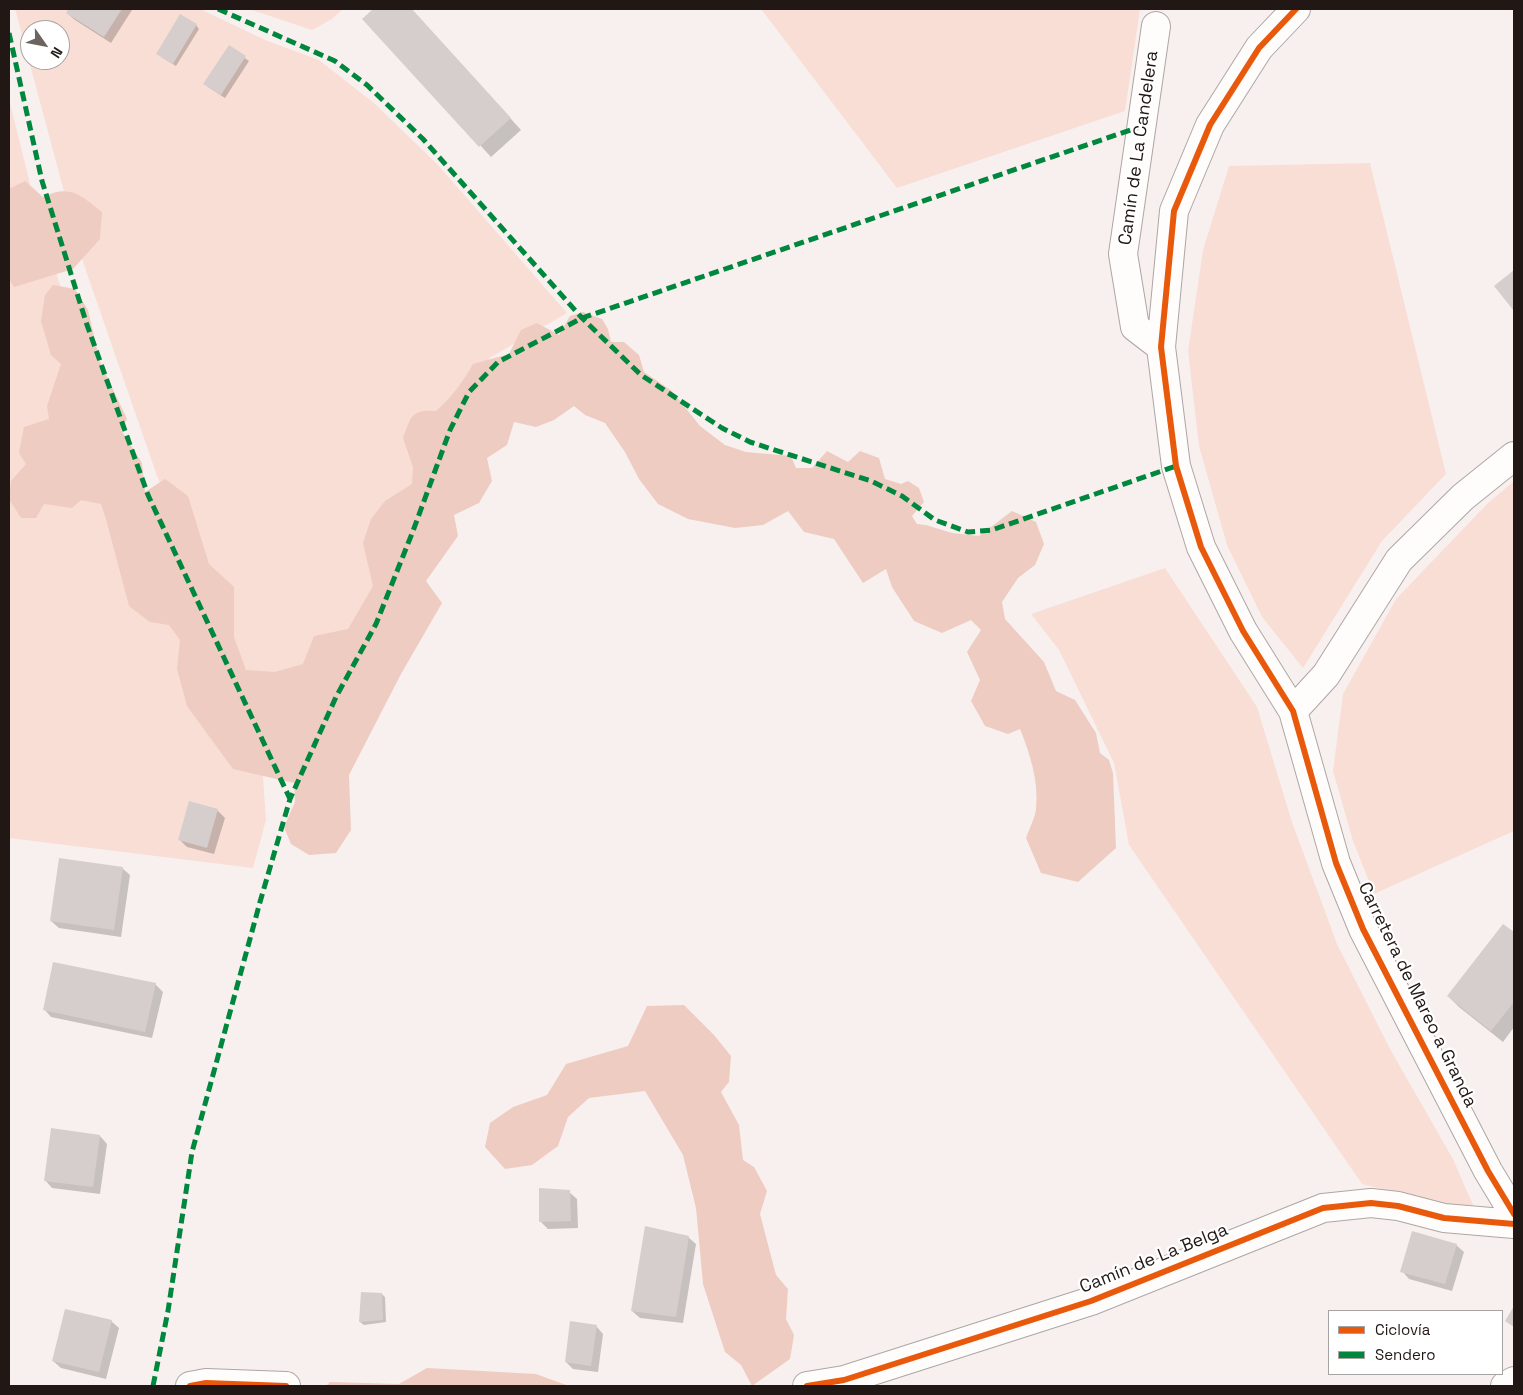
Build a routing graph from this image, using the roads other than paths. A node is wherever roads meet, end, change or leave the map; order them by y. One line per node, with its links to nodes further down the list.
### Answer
1 (1296, 9): 3 (street, Carretera de Mareo a Granda)
2 (1156, 26): 3 (street, Camín de La Candelera)
3 (1161, 348): 5 (street, Carretera de Mareo a Granda)
4 (1514, 456): 5 (street)
5 (1293, 711): 6 (street, Carretera de Mareo a Granda)
6 (1514, 1214)
7 (1514, 1224): 11 (street, Camín de La Belga)
8 (1514, 1381): 12 (street)
9 (190, 1386): 10 (street)
10 (286, 1386)
11 (807, 1386)
12 (1506, 1386)

